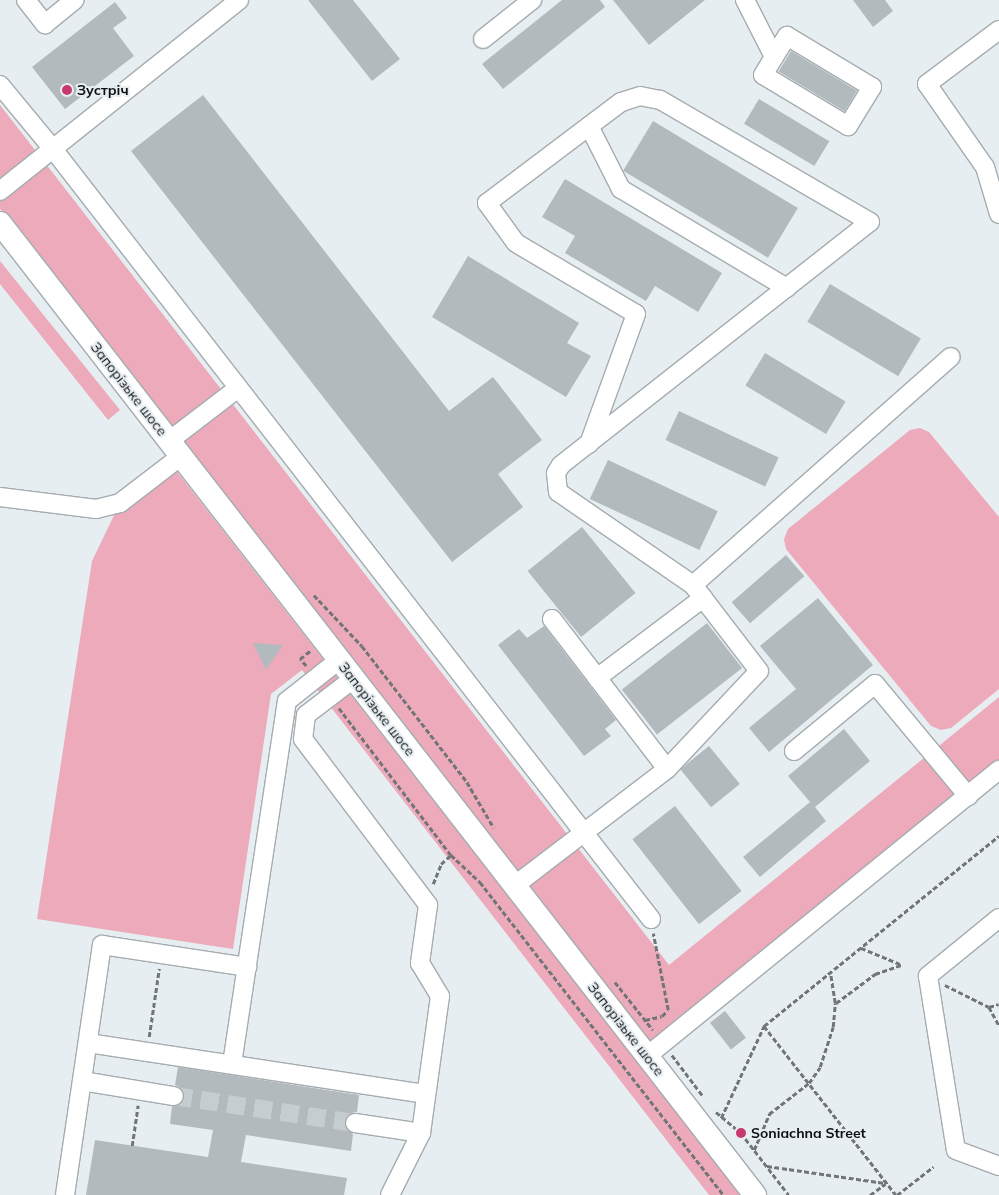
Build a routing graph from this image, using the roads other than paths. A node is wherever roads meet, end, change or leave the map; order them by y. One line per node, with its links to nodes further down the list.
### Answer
1 (26, 0): 2 (street)
2 (75, 0)
3 (239, 0): 11 (street)
4 (532, 0): 7 (street)
5 (745, 0): 8 (street)
6 (999, 30): 13 (street)
7 (483, 39)
8 (774, 57): 8 (street)
9 (0, 85): 11 (street)
10 (589, 126): 15 (street); 15 (street); 18 (street)
11 (53, 149): 12 (street); 17 (street)
12 (0, 191)
13 (999, 214)
14 (0, 223): 19 (main road, Запорізьке шосе)
15 (786, 288): 18 (street)
16 (951, 357): 21 (street)
17 (238, 388): 19 (street); 32 (street)
18 (588, 444): 21 (street)
19 (175, 449): 20 (street); 23 (main road, Запорізьке шосе)
20 (0, 497)
21 (698, 591): 25 (street); 29 (street)
22 (552, 619): 25 (street)
23 (339, 660): 24 (main road, Запорізьке шосе); 26 (street)
24 (353, 678): 27 (street); 33 (main road, Запорізьке шосе)
25 (597, 678): 29 (street)
26 (282, 737): 27 (street); 36 (street)
27 (303, 740): 41 (street)
28 (794, 751): 31 (street)
29 (667, 769): 32 (street)
30 (999, 770): 31 (street)
31 (968, 796): 38 (street)
32 (584, 833): 33 (street); 35 (street)
33 (514, 886): 38 (main road, Запорізьке шосе)
34 (999, 918): 45 (street)
35 (651, 920)
36 (247, 967): 37 (street); 39 (street)
37 (88, 1042): 39 (street); 40 (street)
38 (647, 1056): 48 (main road, Запорізьке шосе)
39 (232, 1064): 41 (street)
40 (82, 1081): 42 (street); 46 (street)
41 (426, 1094): 44 (street)
42 (174, 1096)
43 (355, 1123): 44 (street)
44 (421, 1133): 47 (street)
45 (999, 1166)
46 (65, 1195)
47 (390, 1195)
48 (755, 1195)

